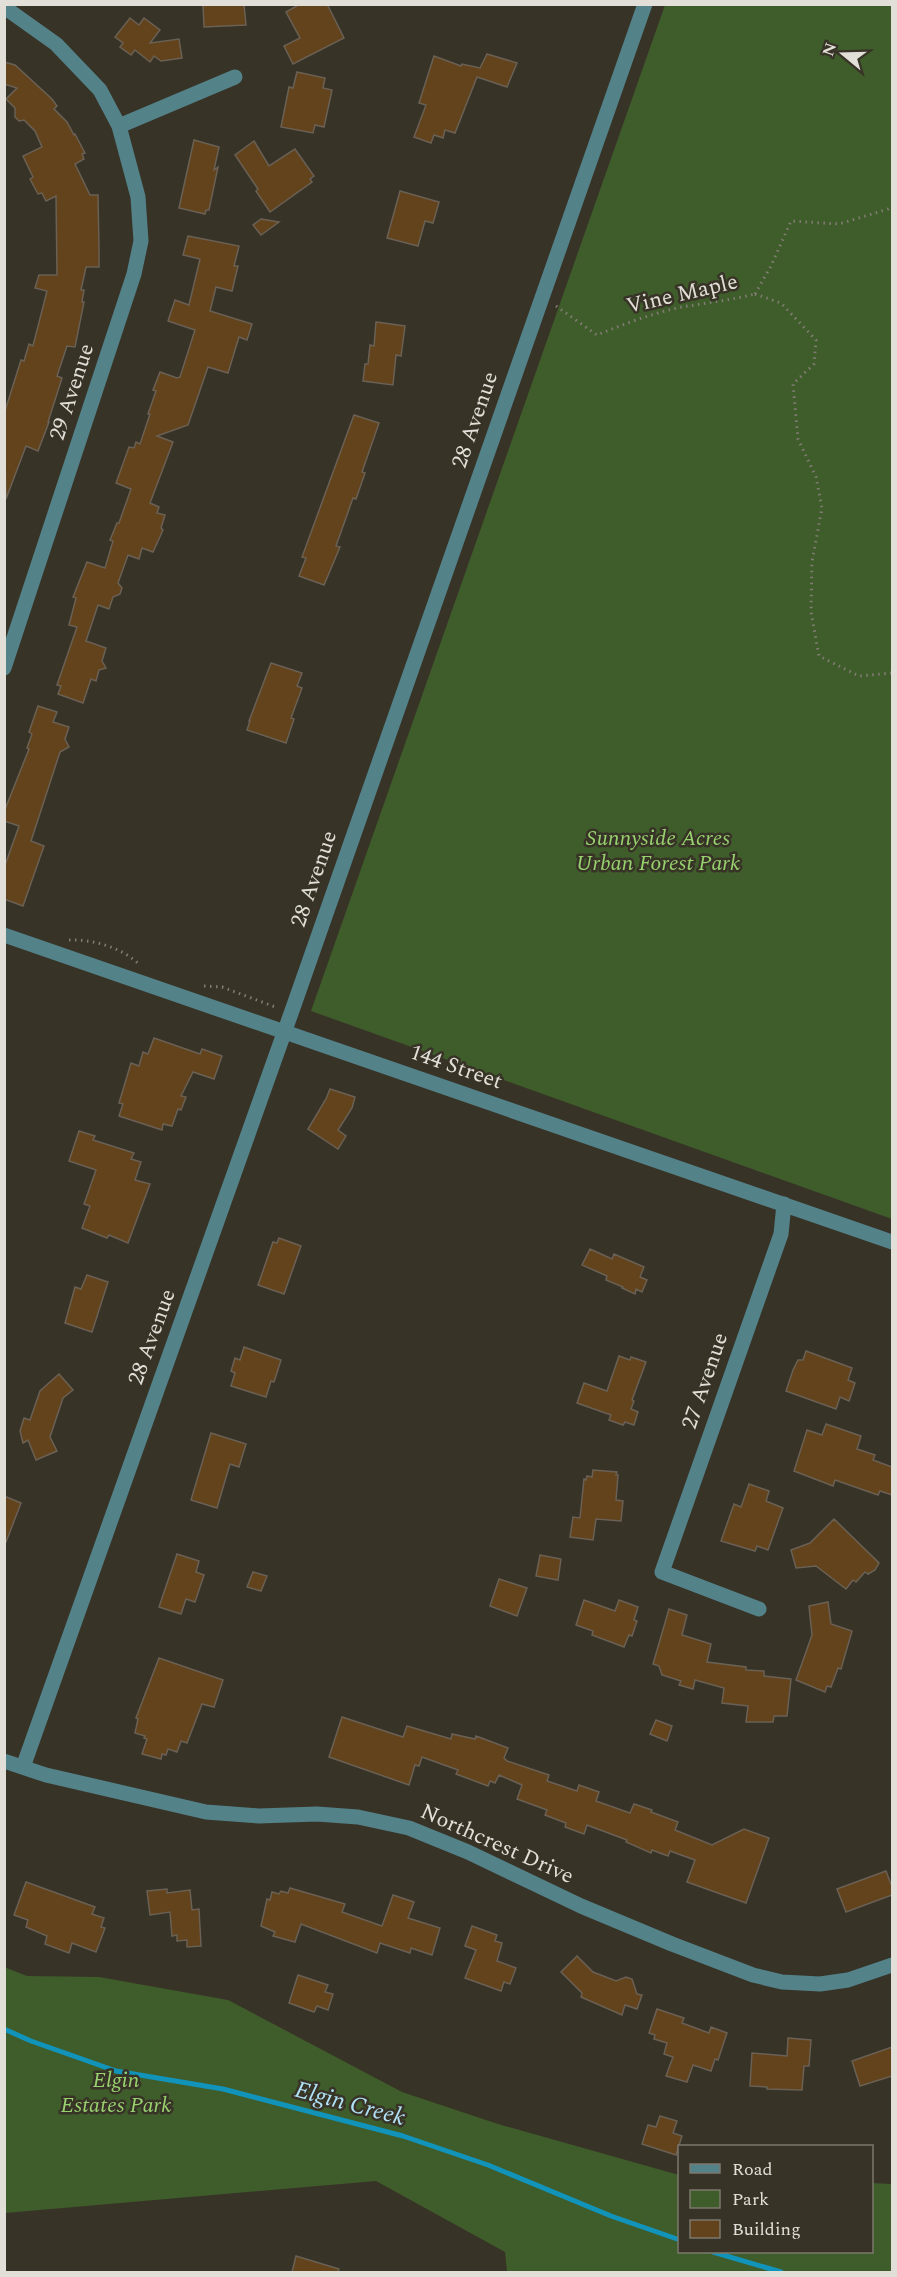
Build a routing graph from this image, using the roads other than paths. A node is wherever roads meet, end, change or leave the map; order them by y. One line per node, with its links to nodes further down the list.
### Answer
1 (645, 4): 7 (street, 28 Avenue)
2 (4, 8): 4 (street, 29 Avenue)
3 (235, 77): 4 (street)
4 (119, 126): 5 (street, 29 Avenue)
5 (4, 668)
6 (4, 935): 7 (street, 144 Street)
7 (284, 1031): 8 (street, 144 Street); 12 (street, 28 Avenue)
8 (784, 1204): 9 (street, 144 Street); 10 (street, 27 Avenue)
9 (892, 1242)
10 (759, 1609)
11 (4, 1761): 12 (street, Northcrest Drive)
12 (23, 1767): 13 (street, Northcrest Drive)
13 (892, 1965)

